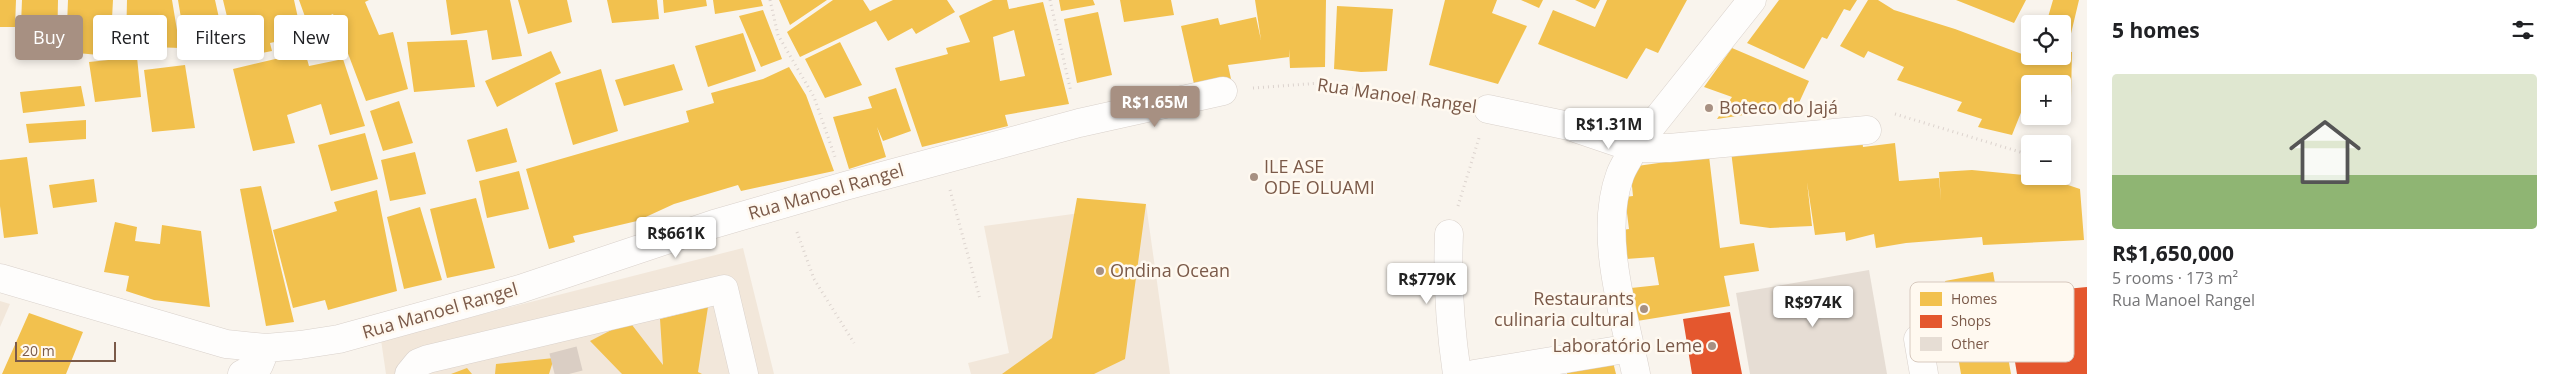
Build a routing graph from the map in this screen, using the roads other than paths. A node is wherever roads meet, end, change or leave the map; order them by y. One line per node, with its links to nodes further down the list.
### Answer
1 (1752, 0): 5 (street)
2 (1223, 91): 8 (street, Rua Manoel Rangel)
3 (1488, 109): 5 (street, Rua Manoel Rangel)
4 (1867, 130): 5 (street, Rua Manoel Rangel)
5 (1634, 148): 9 (street)
6 (1449, 234): 13 (street)
7 (0, 278): 8 (street, Rua Manoel Rangel)
8 (266, 348): 10 (street)
9 (1633, 361): 14 (street)
10 (242, 374)
11 (409, 374): 12 (street)
12 (744, 374)
13 (1457, 374)
14 (1474, 374)

